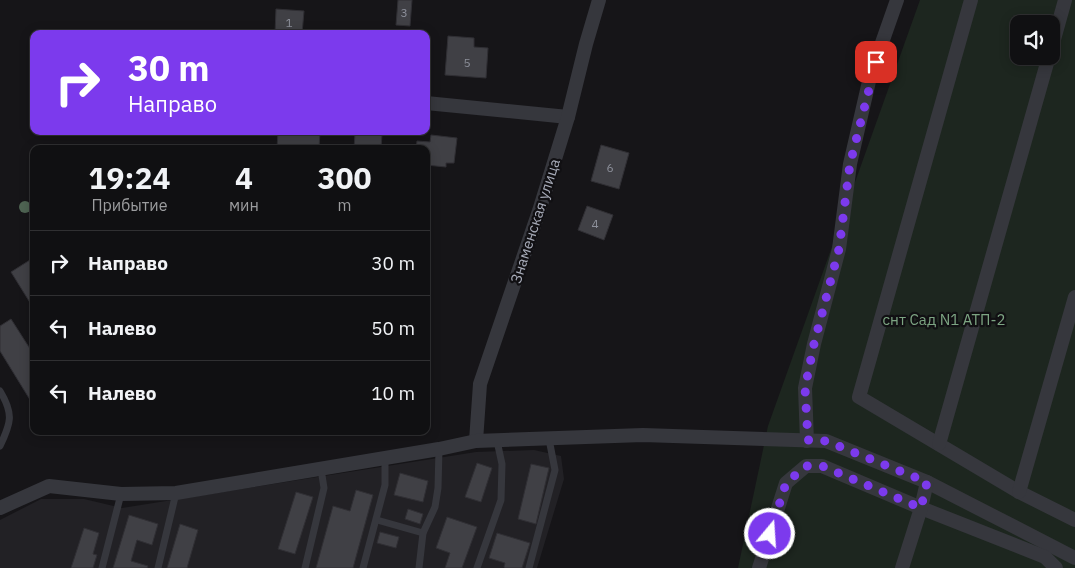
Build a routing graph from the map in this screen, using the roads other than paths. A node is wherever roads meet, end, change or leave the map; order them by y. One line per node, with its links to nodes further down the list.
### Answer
1 (599, 0): 8 (street, Знаменская улица)
2 (896, 0): 12 (street)
3 (971, 0): 15 (street)
4 (1065, 0): 5 (street)
5 (1060, 18)
6 (1046, 65): 15 (street)
7 (430, 103): 8 (street)
8 (568, 117): 13 (street, Знаменская улица)
9 (1075, 297): 21 (street)
10 (0, 391): 16 (lane)
11 (549, 439): 12 (street); 14 (street); 36 (lane)
12 (808, 440): 20 (street)
13 (476, 441): 14 (street); 17 (street)
14 (497, 441): 35 (lane)
15 (939, 444): 21 (street)
16 (0, 446)
17 (439, 449): 18 (street); 28 (lane)
18 (385, 458): 19 (street); 26 (lane)
19 (321, 469): 22 (street); 32 (lane)
20 (927, 482): 25 (street); 29 (street)
21 (1020, 492): 27 (street)
22 (176, 493): 23 (street); 31 (lane)
23 (121, 494): 24 (street); 30 (lane)
24 (0, 508)
25 (921, 508): 37 (street); 38 (street); 39 (street)
26 (377, 520): 28 (lane); 33 (lane)
27 (1075, 520)
28 (423, 533): 34 (lane)
29 (1075, 558)
30 (102, 568)
31 (158, 568)
32 (306, 568)
33 (364, 568)
34 (419, 568)
35 (477, 568)
36 (529, 568)
37 (758, 568)
38 (902, 568)
39 (1056, 568)

